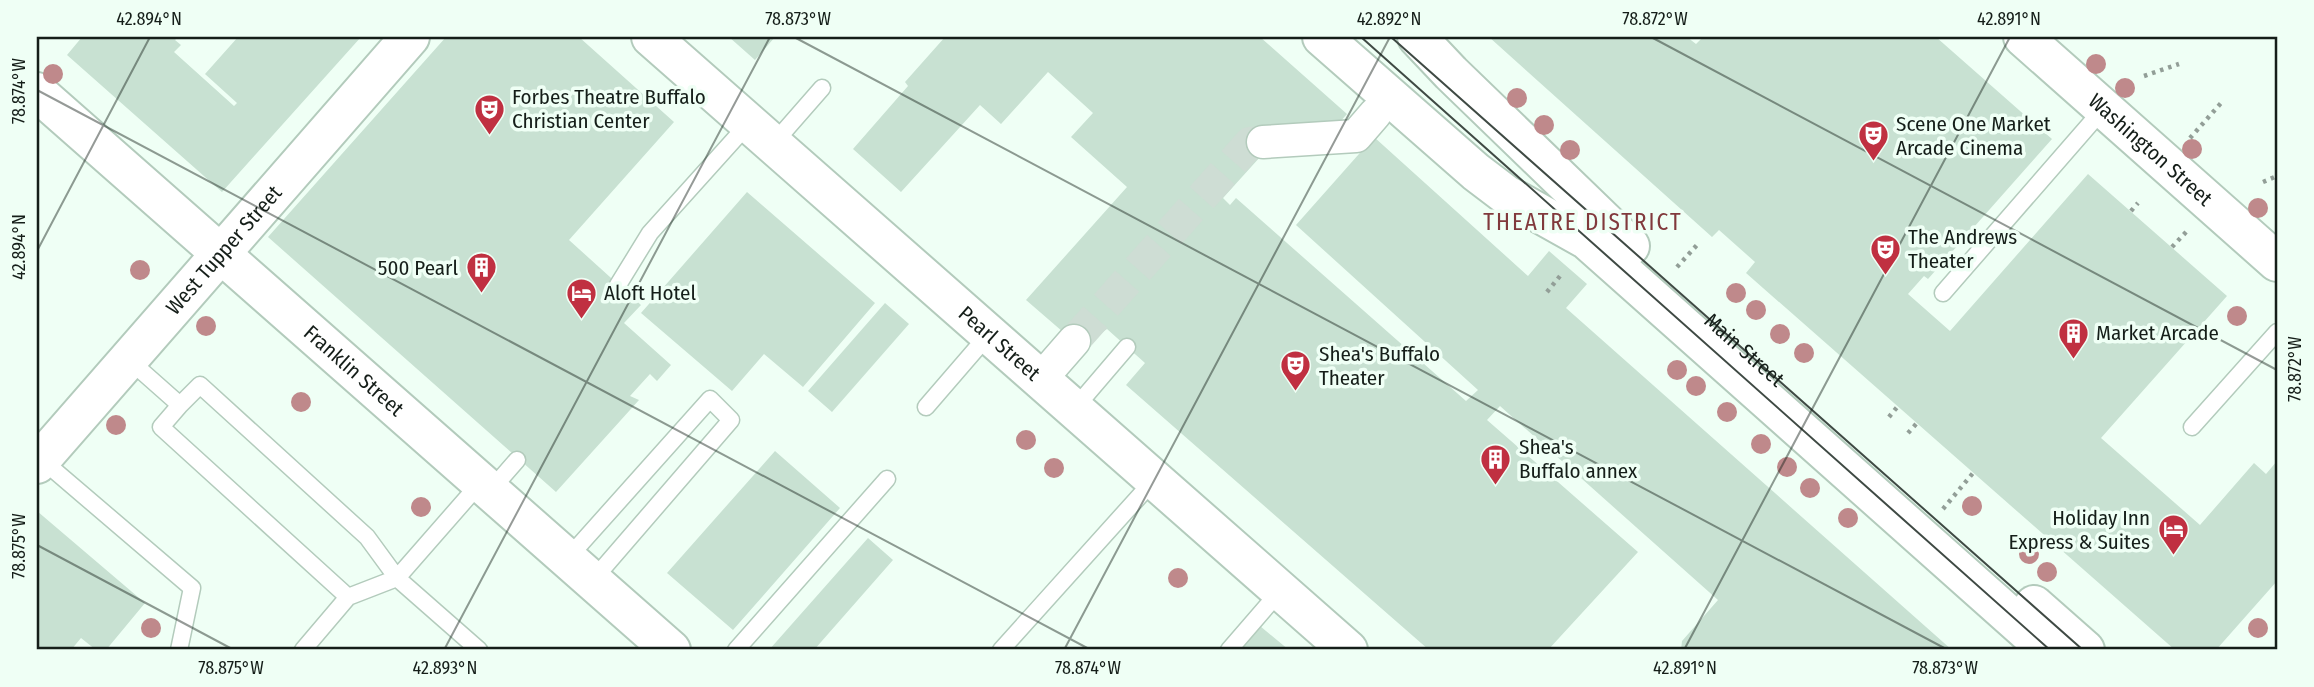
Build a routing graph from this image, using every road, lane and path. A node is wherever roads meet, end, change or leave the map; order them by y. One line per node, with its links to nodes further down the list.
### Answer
1 (410, 37): 21 (main road, West Tupper Street)
2 (651, 37): 13 (main road, Pearl Street)
3 (1322, 37): 61 (main road, Main Street)
4 (1417, 37): 48 (main road, Main Street)
5 (2023, 37): 11 (main road, Washington Street)
6 (2179, 64): 7 (path)
7 (2144, 76)
8 (822, 88): 13 (lane)
9 (37, 92): 21 (main road, Franklin Street)
10 (2222, 102): 14 (path)
11 (2104, 108): 22 (main road, Washington Street); 27 (lane)
12 (1374, 114): 15 (street)
13 (761, 133): 25 (lane); 29 (main road, Pearl Street)
14 (2189, 139)
15 (1263, 142)
16 (2277, 176): 17 (path)
17 (2263, 182)
18 (2138, 204): 19 (path)
19 (2131, 211)
20 (1697, 246): 23 (path)
21 (220, 253): 32 (main road, West Tupper Street); 47 (main road, Franklin Street)
22 (2277, 262)
23 (1677, 267)
24 (1560, 276): 26 (path)
25 (618, 285)
26 (1547, 292)
27 (1943, 293)
28 (2277, 332): 40 (lane)
29 (989, 334): 33 (main road, Pearl Street); 36 (lane)
30 (1074, 341): 33 (street)
31 (1127, 347): 37 (lane)
32 (128, 359): 34 (lane); 43 (main road, West Tupper Street)
33 (1040, 380): 37 (main road, Pearl Street)
34 (180, 405): 50 (lane); 52 (lane)
35 (1898, 406): 38 (path)
36 (926, 407)
37 (1074, 409): 46 (main road, Pearl Street)
38 (1889, 416)
39 (1917, 423): 41 (path)
40 (2192, 427)
41 (1908, 433)
42 (517, 460): 47 (lane)
43 (39, 461): 53 (lane)
44 (1973, 473): 48 (path)
45 (887, 479): 57 (lane)
46 (1154, 480): 51 (main road, Pearl Street); 58 (lane)
47 (485, 486): 49 (main road, Franklin Street); 50 (lane)
48 (1935, 518): 62 (main road, Main Street)
49 (580, 570): 49 (lane); 56 (main road, Franklin Street)
50 (397, 578): 52 (lane); 55 (lane)
51 (1281, 591): 59 (lane); 60 (main road, Pearl Street)
52 (348, 597): 54 (lane)
53 (179, 650)
54 (303, 650)
55 (479, 650)
56 (671, 650)
57 (736, 650)
58 (1001, 650)
59 (1229, 650)
60 (1348, 650)
61 (2048, 650)
62 (2085, 650)

